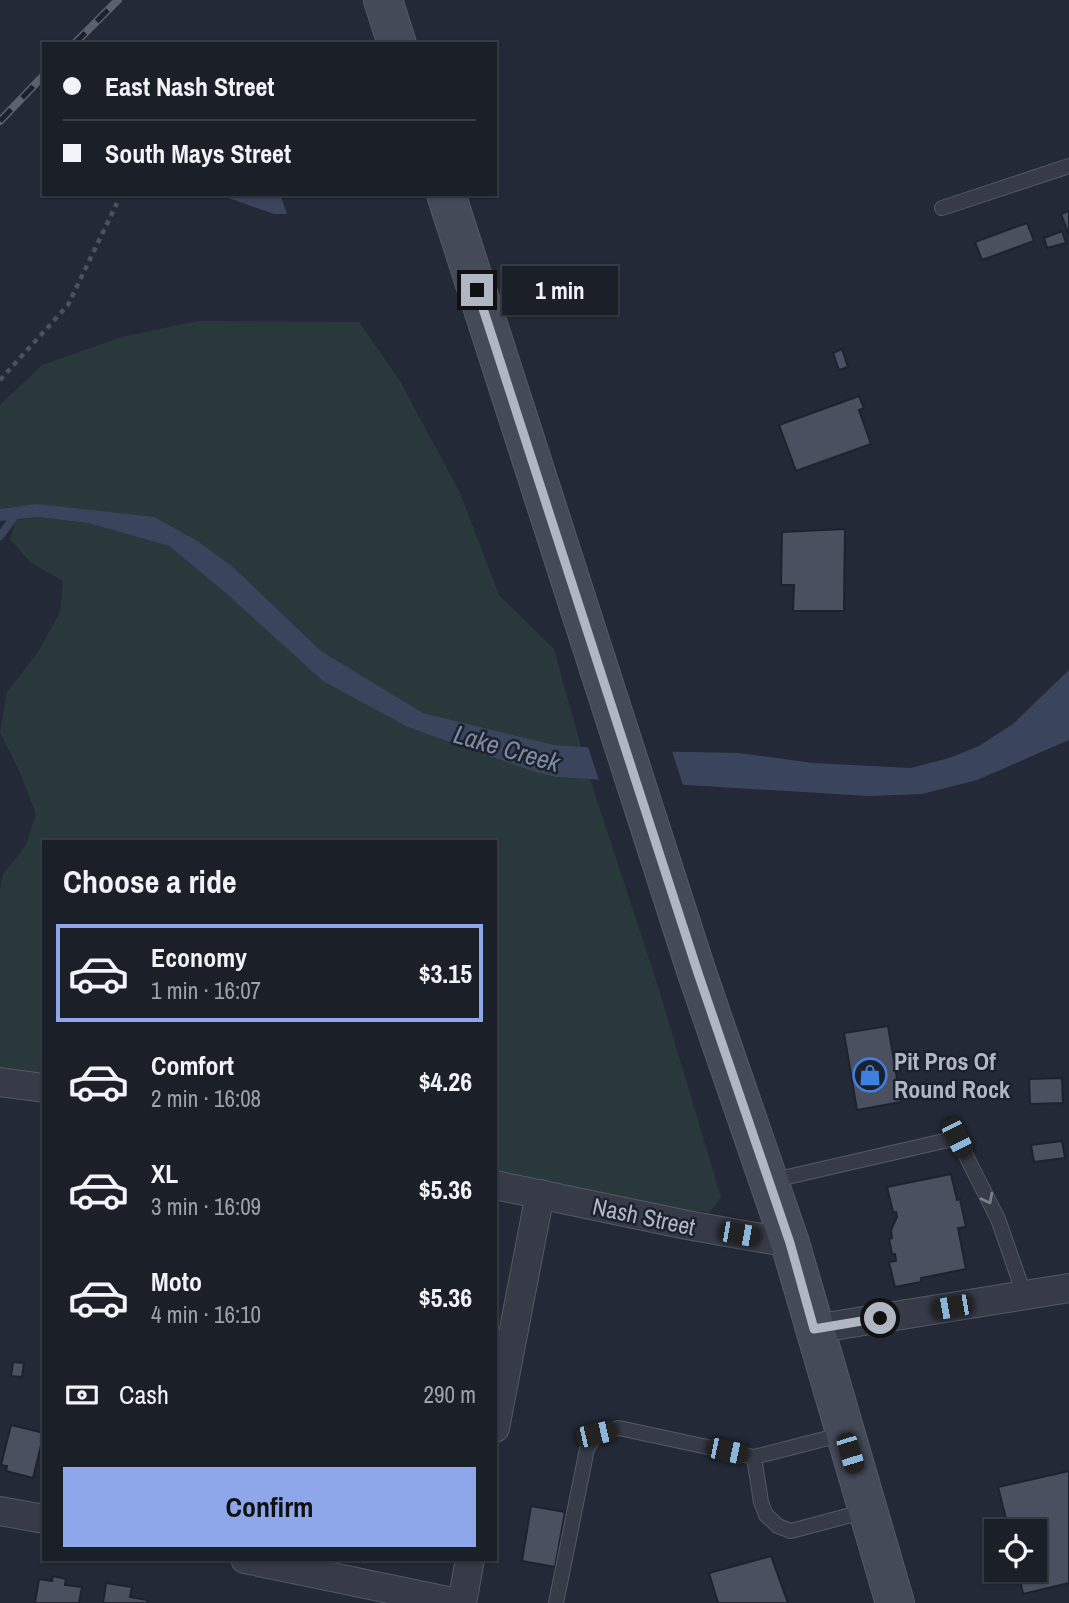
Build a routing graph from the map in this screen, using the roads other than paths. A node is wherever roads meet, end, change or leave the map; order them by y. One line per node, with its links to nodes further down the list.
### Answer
1 (383, 0): 2 (main road)
2 (396, 42)
3 (1069, 166): 5 (lane)
4 (447, 196): 8 (main road)
5 (942, 208)
6 (0, 1082): 7 (street)
7 (42, 1088)
8 (768, 1182): 11 (main road); 13 (lane, one-way to 13)
9 (497, 1185): 10 (street, Nash Street)
10 (540, 1194): 11 (street, Nash Street); 15 (street)
11 (790, 1243): 14 (main road)
12 (1069, 1288): 13 (street)
13 (1024, 1294): 14 (street)
14 (814, 1329): 16 (main road)
15 (497, 1417)
16 (845, 1434): 17 (lane); 18 (main road)
17 (754, 1457): 18 (lane); 24 (lane)
18 (867, 1510): 25 (main road)
19 (0, 1511): 20 (street)
20 (42, 1519)
21 (255, 1561): 23 (street)
22 (470, 1561): 23 (street)
23 (459, 1603)
24 (556, 1603)
25 (895, 1603)

